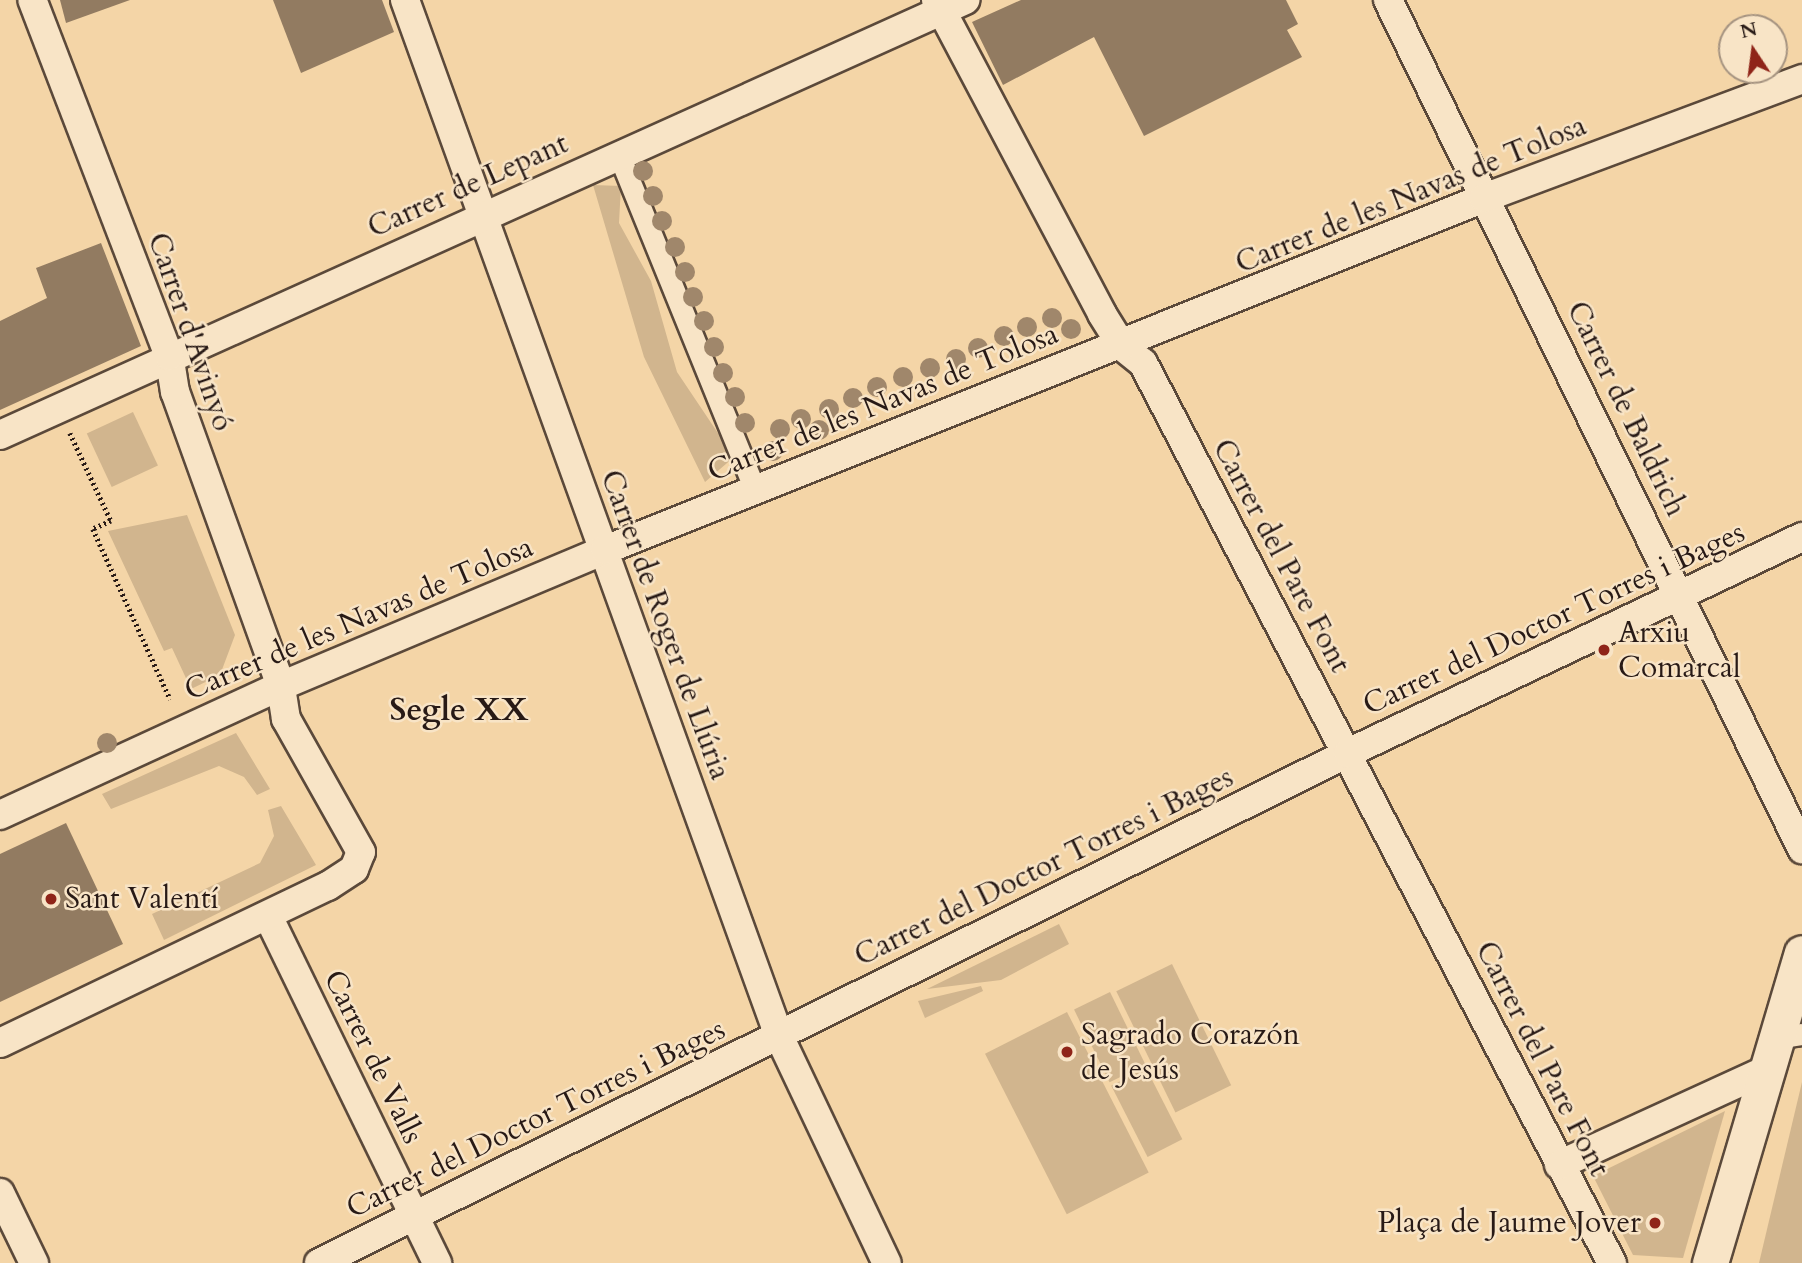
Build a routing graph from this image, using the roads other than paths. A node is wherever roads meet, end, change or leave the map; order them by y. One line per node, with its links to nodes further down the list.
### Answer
1 (32, 0): 10 (street, Carrer d'Avinyó)
2 (405, 0): 8 (street, Carrer de Roger de Llúria)
3 (1388, 0): 7 (street, Carrer de Baldrich)
4 (948, 4): 6 (street, Carrer de Lepant); 9 (street, Carrer del Pare Font)
5 (1802, 79): 7 (street, Carrer de les Navas de Tolosa)
6 (619, 155): 8 (street, Carrer de Lepant); 12 (street)
7 (1484, 198): 9 (street, Carrer de les Navas de Tolosa); 15 (street, Carrer de Baldrich)
8 (483, 216): 10 (street, Carrer de Lepant); 14 (street, Carrer de Roger de Llúria)
9 (1123, 347): 12 (street, Carrer de les Navas de Tolosa); 17 (street, Carrer del Pare Font)
10 (169, 356): 11 (street, Carrer de Lepant); 16 (street, Carrer d'Avinyó)
11 (0, 435)
12 (755, 490): 14 (street, Carrer de les Navas de Tolosa)
13 (1802, 537): 15 (street, Carrer del Doctor Torres i Bages)
14 (605, 550): 16 (street, Carrer de les Navas de Tolosa); 22 (street, Carrer de Roger de Llúria)
15 (1684, 598): 17 (street, Carrer del Doctor Torres i Bages); 19 (street, Carrer de Baldrich)
16 (281, 686): 18 (street, Carrer de les Navas de Tolosa); 20 (street, Carrer d'Avinyó)
17 (1348, 753): 22 (street, Carrer del Doctor Torres i Bages); 26 (street, Carrer del Pare Font)
18 (0, 815)
19 (1802, 849)
20 (268, 916): 24 (street); 28 (street, Carrer de Valls)
21 (1802, 953): 23 (street)
22 (779, 1036): 28 (street, Carrer del Doctor Torres i Bages); 32 (street, Carrer de Roger de Llúria)
23 (1789, 1036): 25 (street)
24 (0, 1043)
25 (1764, 1071): 26 (street); 34 (street)
26 (1559, 1165): 33 (street, Carrer del Pare Font)
27 (0, 1193): 29 (street)
28 (415, 1217): 30 (street, Carrer del Doctor Torres i Bages); 31 (street, Carrer de Valls)
29 (34, 1263)
30 (319, 1263)
31 (438, 1263)
32 (887, 1263)
33 (1612, 1263)
34 (1710, 1263)

